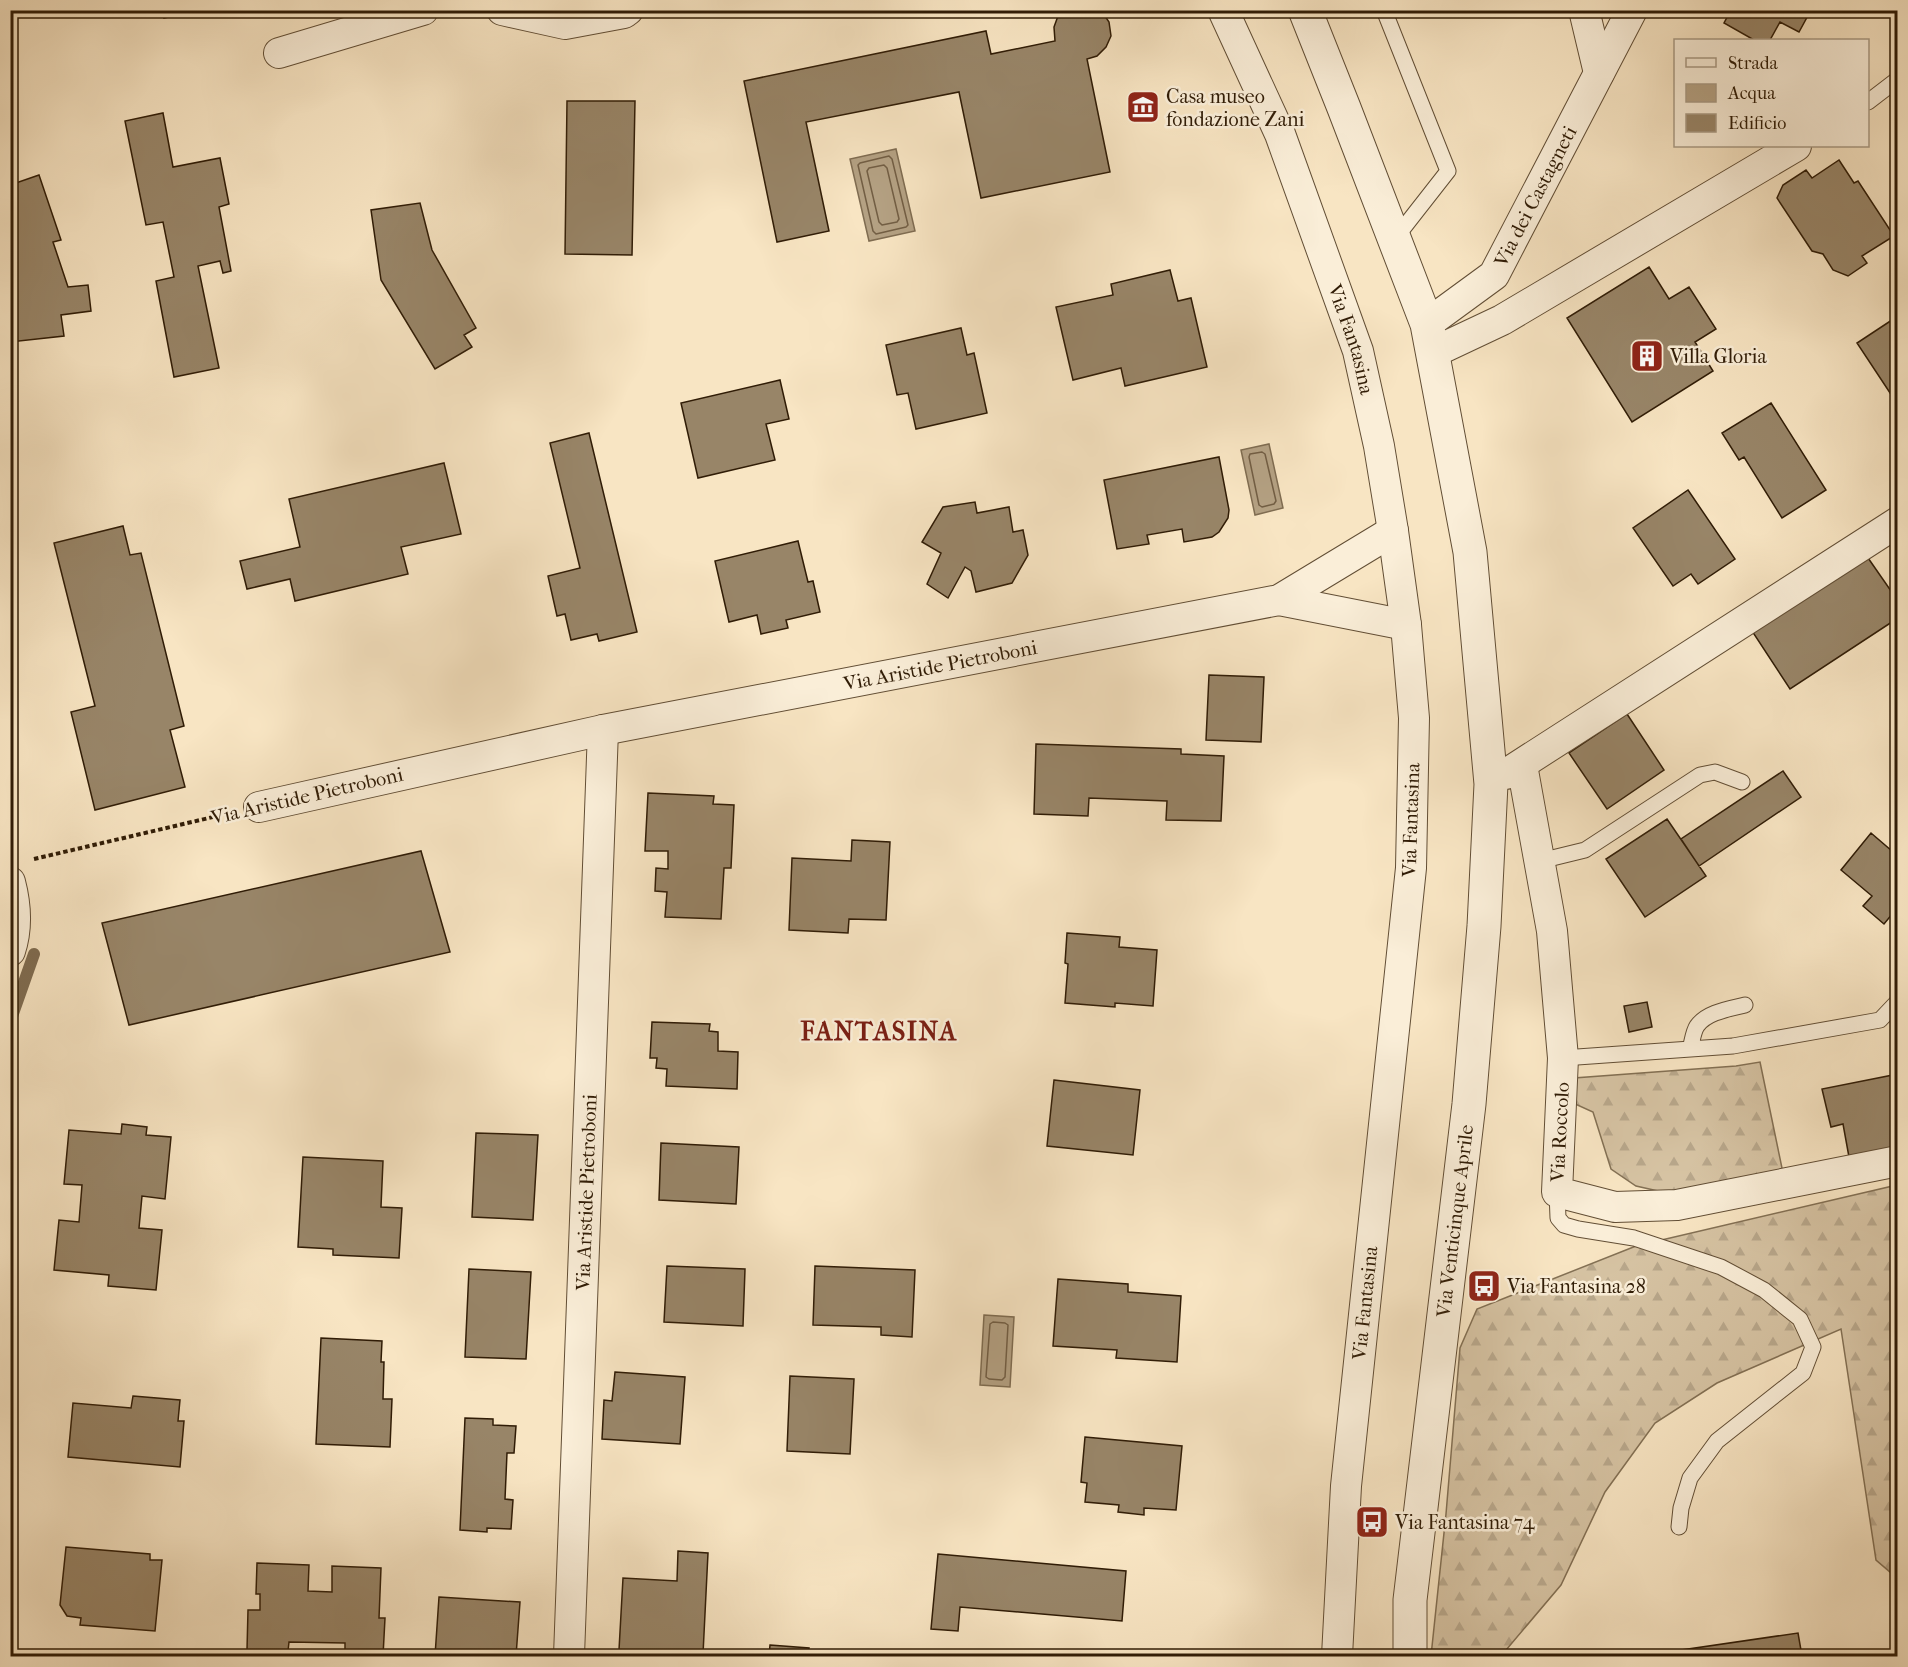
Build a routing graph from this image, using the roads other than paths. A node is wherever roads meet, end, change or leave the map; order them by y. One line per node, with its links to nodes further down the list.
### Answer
1 (423, 10): 9 (street)
2 (502, 10): 3 (street)
3 (628, 10)
4 (1223, 10): 17 (street, Via Fantasina)
5 (1305, 10): 14 (street)
6 (1384, 10): 14 (lane)
7 (1584, 10): 10 (street)
8 (1632, 10): 10 (street, Via dei Castagneti)
9 (279, 53)
10 (1599, 73): 15 (street, Via dei Castagneti)
11 (1898, 79): 12 (lane)
12 (1869, 101)
13 (1794, 147): 15 (street)
14 (1394, 240): 15 (street)
15 (1429, 339): 23 (street)
16 (1898, 522): 21 (street)
17 (1393, 531): 18 (street, Via Aristide Pietroboni); 19 (street, Via Fantasina)
18 (1279, 600): 19 (street, Via Aristide Pietroboni); 20 (street, Via Aristide Pietroboni)
19 (1406, 625): 36 (street, Via Fantasina)
20 (603, 730): 24 (street, Via Aristide Pietroboni); 35 (street, Via Aristide Pietroboni)
21 (1522, 765): 23 (street); 25 (street, Via Roccolo)
22 (1742, 782): 25 (lane)
23 (1491, 784): 37 (street, Via Venticinque Aprile)
24 (258, 807)
25 (1540, 861): 31 (street, Via Roccolo)
26 (10, 882): 27 (street)
27 (10, 951)
28 (1898, 1001): 30 (lane)
29 (1745, 1005): 30 (lane)
30 (1690, 1049): 31 (lane)
31 (1563, 1058): 33 (street, Via Roccolo)
32 (1898, 1161): 33 (street, Via Roccolo)
33 (1557, 1192): 34 (lane)
34 (1679, 1527)
35 (569, 1656)
36 (1337, 1656)
37 (1410, 1656)

